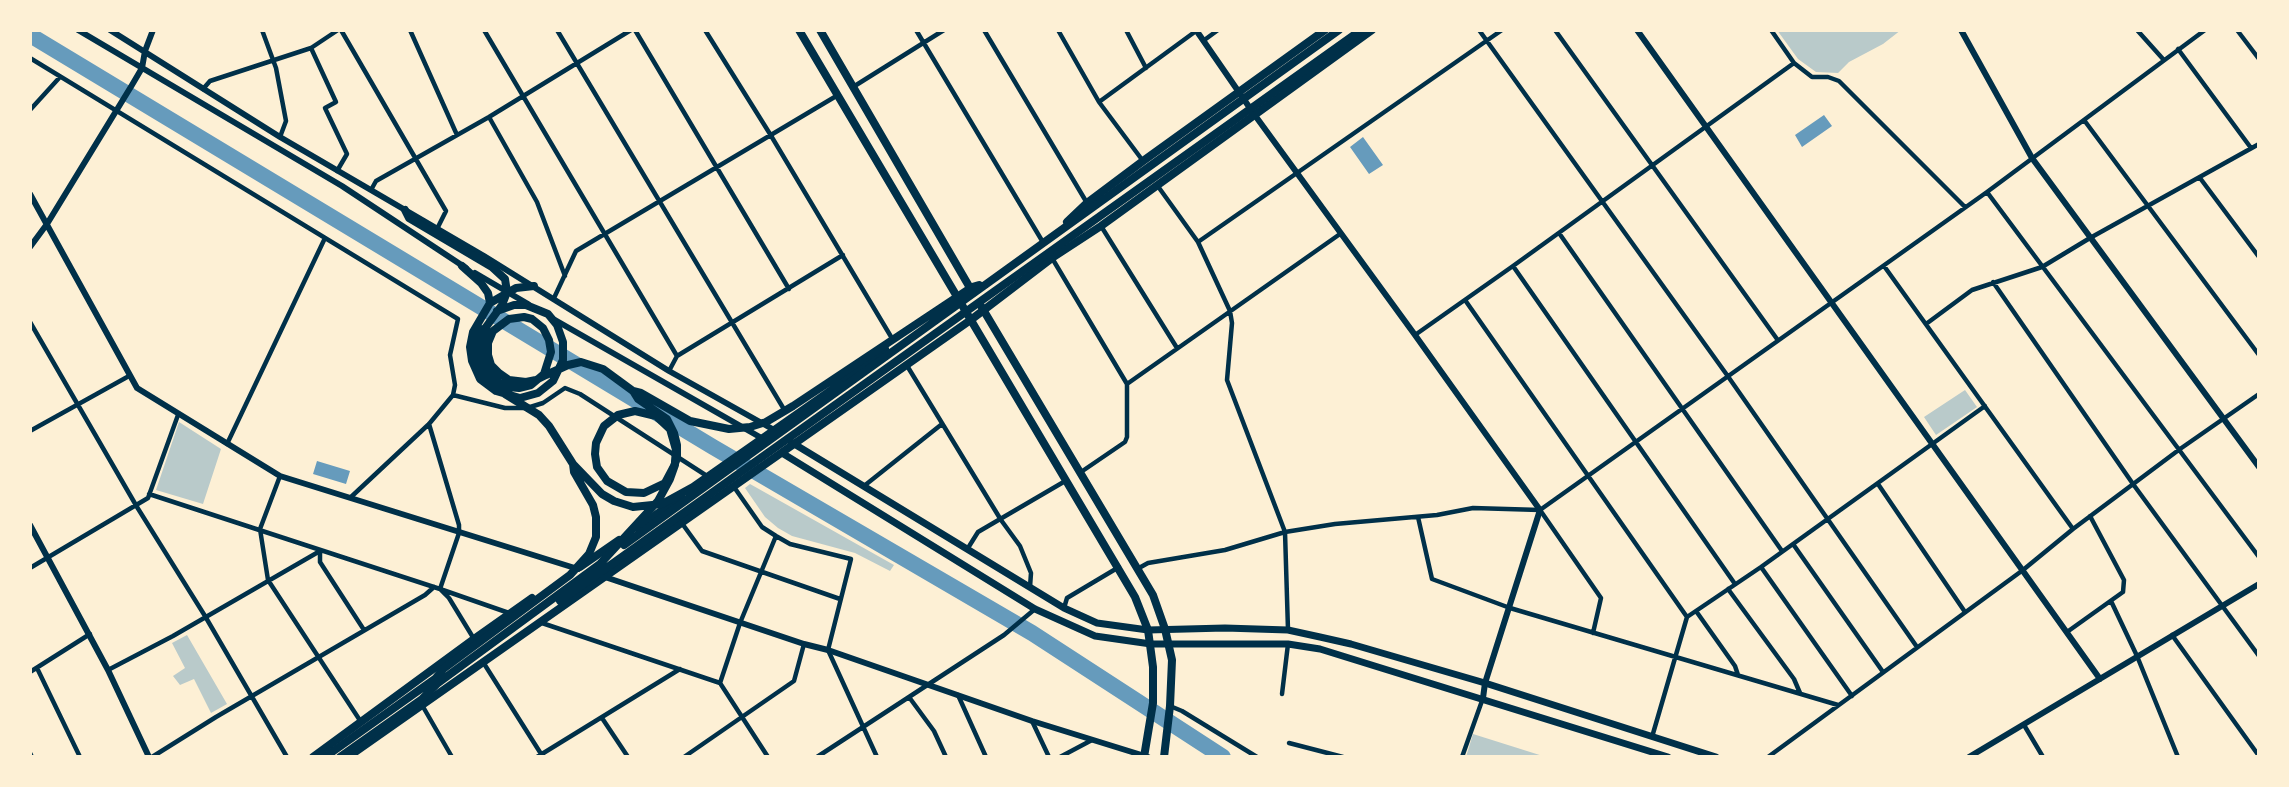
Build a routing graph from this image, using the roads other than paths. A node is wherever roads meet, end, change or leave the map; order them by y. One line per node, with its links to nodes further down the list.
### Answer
1 (78, 30): 45 (street)
2 (110, 30): 38 (street)
3 (153, 30): 38 (street)
4 (262, 30): 42 (street)
5 (340, 30): 36 (street); 65 (street)
6 (410, 30): 61 (street)
7 (484, 30): 52 (street)
8 (557, 30): 43 (street)
9 (633, 30): 43 (street); 69 (street)
10 (705, 30): 60 (street)
11 (798, 30): 51 (main road)
12 (820, 30): 48 (main road)
13 (916, 30): 35 (street)
14 (944, 30): 35 (street)
15 (984, 30): 79 (street)
16 (1058, 30): 53 (street)
17 (1126, 30): 46 (street)
18 (1196, 30): 33 (street); 46 (street)
19 (1218, 30): 33 (street)
20 (1325, 30): 50 (main road)
21 (1339, 30): 102 (highway)
22 (1361, 30): 105 (highway)
23 (1372, 30): 56 (main road)
24 (1479, 30): 34 (street)
25 (1502, 30): 34 (street)
26 (1555, 30): 68 (street)
27 (1637, 30): 59 (street)
28 (1771, 30): 44 (street)
29 (1963, 30): 66 (street)
30 (2138, 30): 40 (street)
31 (2205, 30): 37 (street)
32 (2237, 30): 41 (street)
33 (1203, 41): 50 (street)
34 (1487, 41): 71 (street); 78 (street)
35 (924, 43): 48 (street); 92 (street)
36 (310, 48): 42 (street); 70 (street)
37 (2178, 49): 40 (street); 64 (street)
38 (145, 51): 45 (street); 49 (street)
39 (30, 58): 47 (street)
40 (2163, 59): 58 (street)
41 (2259, 59)
42 (274, 60): 49 (street); 62 (street)
43 (577, 63): 52 (street); 77 (street)
44 (1794, 63): 59 (street); 80 (street)
45 (141, 68): 55 (street); 97 (street)
46 (1146, 68): 53 (street)
47 (60, 77): 54 (street); 55 (street)
48 (853, 87): 107 (main road)
49 (203, 89): 62 (street)
50 (1238, 92): 56 (street); 67 (main road)
51 (838, 95): 60 (street); 110 (main road)
52 (523, 96): 57 (street); 87 (street)
53 (1099, 102): 67 (street)
54 (30, 110)
55 (116, 112): 83 (street); 89 (street)
56 (1254, 114): 71 (street); 73 (main road)
57 (489, 117): 61 (street); 101 (street)
58 (2084, 120): 66 (street); 81 (street)
59 (1706, 126): 68 (street); 114 (street)
60 (771, 134): 69 (street); 94 (street)
61 (457, 135): 65 (street)
62 (280, 136): 70 (street)
63 (2259, 144): 64 (street)
64 (2251, 148): 72 (street)
65 (414, 158): 74 (street); 85 (street)
66 (2032, 158): 75 (street); 90 (street)
67 (1143, 162): 79 (main road)
68 (1653, 166): 78 (street); 123 (street)
69 (715, 167): 77 (street); 106 (street)
70 (337, 171): 74 (street)
71 (1298, 173): 88 (street); 91 (street)
72 (2200, 178): 81 (street); 95 (street)
73 (1157, 185): 84 (main road); 91 (street)
74 (371, 190): 82 (street)
75 (1987, 192): 80 (street); 100 (street)
76 (30, 194): 83 (street)
77 (659, 201): 87 (street); 120 (street)
78 (1602, 201): 86 (street); 130 (street)
79 (1087, 203): 92 (main road)
80 (1965, 207): 99 (street)
81 (2149, 207): 90 (street); 127 (street)
82 (405, 210): 85 (street); 108 (highway)
83 (47, 224): 93 (street); 131 (street)
84 (1101, 226): 96 (main road); 125 (street)
85 (436, 229): 104 (street)
86 (1559, 233): 98 (street); 138 (street)
87 (605, 234): 101 (street); 126 (street)
88 (1340, 234): 117 (street); 122 (street)
89 (325, 238): 134 (street); 148 (street)
90 (2090, 238): 100 (street); 140 (street)
91 (1198, 242): 117 (street)
92 (1044, 244): 107 (main road)
93 (30, 247)
94 (843, 255): 106 (street); 124 (street)
95 (2259, 257)
96 (1052, 258): 116 (main road); 132 (street)
97 (462, 266): 108 (street); 113 (highway)
98 (1514, 266): 111 (street); 147 (street)
99 (1884, 266): 114 (street); 121 (street)
100 (2042, 267): 103 (street); 151 (street)
101 (565, 276): 109 (street)
102 (988, 282): 133 (highway); 238 (highway)
103 (1994, 282): 121 (street); 161 (street)
104 (534, 286): 108 (highway); 109 (street)
105 (1001, 286): 153 (highway); 250 (highway)
106 (789, 289): 120 (street)
107 (971, 290): 110 (main road); 116 (main road)
108 (507, 292): 112 (street); 113 (highway); 115 (highway)
109 (554, 298): 129 (street)
110 (959, 299): 118 (main road); 124 (main road)
111 (1465, 300): 122 (street); 158 (street)
112 (524, 302): 115 (highway); 146 (street)
113 (490, 303): 153 (highway)
114 (1831, 303): 123 (street); 150 (street)
115 (502, 305): 133 (highway)
116 (983, 310): 118 (main road); 155 (main road)
117 (1230, 311): 125 (street); 176 (street)
118 (972, 319): 128 (main road); 159 (main road)
119 (30, 322): 136 (street)
120 (733, 324): 126 (street); 141 (street)
121 (1926, 324): 137 (street)
122 (1415, 334): 167 (street)
123 (1777, 339): 130 (street)
124 (894, 342): 141 (main road)
125 (1177, 348): 132 (street)
126 (677, 356): 129 (street)
127 (2259, 356)
128 (906, 364): 143 (street); 149 (main road)
129 (669, 370): 145 (street)
130 (1727, 375): 138 (street); 170 (street)
131 (129, 376): 136 (street); 139 (street)
132 (1127, 384): 155 (street)
133 (633, 391): 250 (highway)
134 (453, 394): 142 (street); 157 (street)
135 (2259, 394): 140 (street)
136 (77, 405): 144 (street); 166 (street)
137 (1985, 406): 150 (street); 175 (street)
138 (1682, 408): 147 (street); 182 (street)
139 (178, 415): 148 (street); 164 (street)
140 (2224, 419): 151 (street); 154 (street)
141 (791, 420): 145 (main road)
142 (429, 424): 165 (street); 177 (street)
143 (942, 424): 163 (street); 171 (street)
144 (30, 431)
145 (776, 432): 146 (main road); 149 (main road)
146 (764, 440): 152 (street); 157 (main road)
147 (1636, 441): 158 (street); 194 (street)
148 (227, 444): 156 (street)
149 (794, 444): 152 (main road); 163 (main road)
150 (1932, 444): 160 (street); 190 (street)
151 (2180, 449): 161 (street); 184 (street)
152 (783, 453): 162 (main road); 204 (main road)
153 (573, 464): 238 (highway)
154 (2259, 467)
155 (1081, 472): 188 (main road)
156 (280, 476): 165 (street); 174 (street)
157 (711, 476): 189 (main road)
158 (1587, 477): 167 (street); 209 (street)
159 (1067, 480): 171 (street); 185 (main road)
160 (1878, 484): 170 (street); 206 (street)
161 (2133, 484): 168 (street); 201 (street)
162 (736, 486): 172 (main road); 178 (street)
163 (864, 486): 180 (main road)
164 (149, 494): 166 (street); 174 (street)
165 (351, 497): 177 (street)
166 (137, 507): 183 (street); 208 (street)
167 (1540, 510): 169 (street); 203 (street); 217 (street)
168 (2090, 516): 175 (street); 200 (street)
169 (1418, 517): 176 (street); 203 (street)
170 (1827, 519): 179 (street); 225 (street)
171 (1001, 520): 180 (street); 196 (street)
172 (681, 522): 191 (street); 192 (main road)
173 (30, 525): 183 (street)
174 (260, 529): 181 (street); 193 (street)
175 (2073, 529): 190 (street)
176 (1285, 532): 188 (street); 215 (street)
177 (459, 533): 189 (street); 197 (street)
178 (776, 536): 191 (street); 199 (street)
179 (1793, 544): 182 (street); 236 (street)
180 (968, 548): 196 (main road)
181 (320, 550): 193 (street); 197 (street); 213 (street)
182 (1782, 551): 186 (street)
183 (49, 557): 187 (street); 218 (street)
184 (2259, 557)
185 (1119, 567): 202 (street); 214 (main road)
186 (1761, 567): 194 (street); 246 (street)
187 (30, 568)
188 (1139, 568): 212 (main road)
189 (577, 569): 192 (street); 207 (main road)
190 (2022, 570): 206 (street); 216 (street)
191 (761, 573): 199 (street); 211 (street)
192 (603, 576): 210 (main road); 211 (street)
193 (268, 580): 208 (street); 230 (street)
194 (1735, 584): 198 (street)
195 (2259, 584): 201 (street)
196 (1030, 587): 202 (main road)
197 (437, 588): 207 (street); 213 (street); 220 (street)
198 (1728, 590): 205 (street); 244 (street)
199 (840, 599): 226 (street)
200 (2111, 601): 216 (street); 227 (street)
201 (2222, 605): 219 (street); 228 (street)
202 (1064, 608): 214 (main road)
203 (1510, 608): 217 (street); 242 (street)
204 (1035, 609): 222 (main road); 241 (street)
205 (1696, 611): 209 (street); 237 (street)
206 (1965, 612): 225 (street)
207 (510, 613): 220 (main road)
208 (205, 616): 234 (street); 247 (street)
209 (1687, 617): 229 (street)
210 (539, 622): 231 (main road); 233 (street)
211 (740, 623): 221 (street); 240 (street)
212 (1165, 629): 214 (main road); 215 (main road); 223 (main road)
213 (364, 630): 230 (street)
214 (1148, 630): 222 (main road)
215 (1288, 630): 242 (main road)
216 (2067, 632): 239 (street)
217 (1593, 633): 229 (street)
218 (90, 634): 232 (street); 234 (street)
219 (2172, 635): 227 (street); 265 (street)
220 (474, 639): 256 (main road)
221 (804, 644): 226 (street); 254 (street)
222 (1151, 644): 223 (main road); 284 (main road)
223 (1169, 644): 224 (main road); 252 (main road)
224 (1288, 644): 243 (street); 249 (main road)
225 (1917, 647): 236 (street)
226 (828, 650): 241 (street); 258 (street)
227 (2137, 656): 239 (street); 294 (street)
228 (2259, 656)
229 (1676, 657): 237 (street); 259 (street)
230 (319, 658): 247 (street); 256 (street)
231 (483, 662): 250 (main road); 264 (street)
232 (37, 668): 235 (street); 267 (street)
233 (680, 669): 240 (street); 253 (street)
234 (108, 670): 268 (street)
235 (30, 672)
236 (1883, 672): 246 (street)
237 (1738, 675): 244 (street)
238 (435, 678): 271 (highway)
239 (2100, 679): 257 (street)
240 (720, 683): 254 (street)
241 (927, 684): 245 (street); 248 (street)
242 (1485, 684): 249 (street); 259 (main road)
243 (1282, 694)
244 (1800, 694): 251 (street)
245 (957, 695): 255 (street); 281 (street)
246 (1852, 696): 251 (street)
247 (252, 697): 268 (street); 269 (street)
248 (909, 697): 258 (street); 280 (street)
249 (1482, 698): 263 (main road); 288 (street)
250 (422, 702): 272 (highway); 273 (main road); 274 (street)
251 (1838, 705): 291 (street)
252 (1169, 709): 285 (main road); 286 (street)
253 (602, 718): 264 (street); 275 (street)
254 (742, 718): 276 (street); 277 (street)
255 (1032, 720): 260 (street); 282 (street)
256 (360, 722): 270 (main road)
257 (2024, 725): 292 (street); 293 (street)
258 (862, 728): 278 (street); 279 (street)
259 (1652, 736): 290 (main road)
260 (1092, 740): 283 (street); 284 (street)
261 (1289, 743): 287 (street)
262 (30, 753): 266 (street)
263 (1647, 754): 289 (main road)
264 (540, 756)
265 (2259, 756)
266 (32, 757)
267 (80, 757)
268 (150, 757)
269 (287, 757)
270 (313, 757)
271 (325, 757)
272 (340, 757)
273 (348, 757)
274 (452, 757)
275 (628, 757)
276 (684, 757)
277 (768, 757)
278 (817, 757)
279 (877, 757)
280 (946, 757)
281 (986, 757)
282 (1049, 757)
283 (1060, 757)
284 (1145, 757)
285 (1164, 757)
286 (1257, 757)
287 (1343, 757)
288 (1462, 757)
289 (1668, 757)
290 (1716, 757)
291 (1768, 757)
292 (1970, 757)
293 (2043, 757)
294 (2178, 757)

